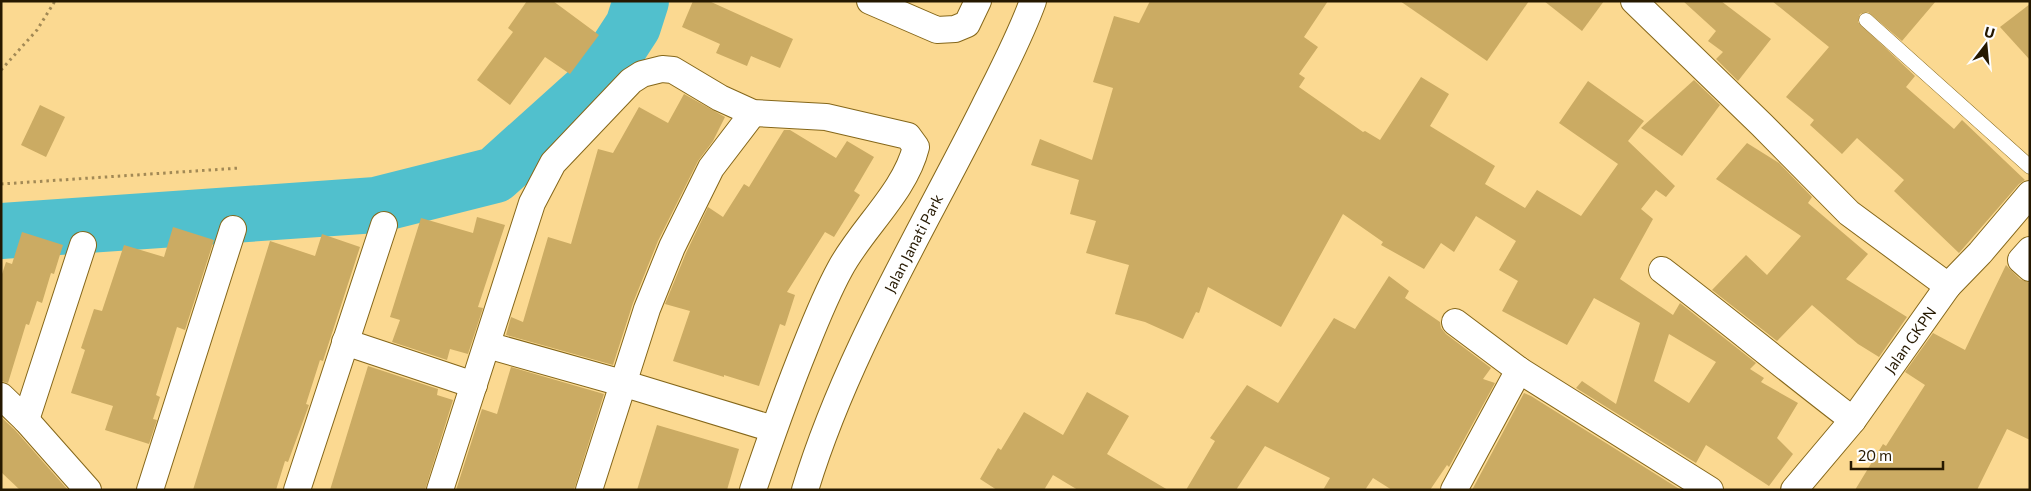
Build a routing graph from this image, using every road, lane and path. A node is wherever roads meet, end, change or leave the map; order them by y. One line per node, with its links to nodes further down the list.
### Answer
1 (55, 1): 7 (path)
2 (870, 1): 3 (street)
3 (978, 1)
4 (1033, 1): 36 (street, Jalan Janati Park)
5 (1634, 1): 19 (street)
6 (1866, 20): 9 (lane)
7 (1, 70)
8 (753, 113): 22 (street); 24 (street); 29 (street)
9 (2030, 167)
10 (240, 168): 11 (path)
11 (1, 184)
12 (2030, 194): 19 (street, Jalan GKPN)
13 (384, 225): 21 (street)
14 (233, 229): 31 (street)
15 (83, 245): 27 (street)
16 (2030, 250): 17 (street)
17 (2030, 268)
18 (1662, 270): 28 (street)
19 (1948, 286): 28 (street, Jalan GKPN)
20 (1455, 322): 23 (street)
21 (345, 342): 25 (street); 32 (street)
22 (487, 345): 24 (street); 25 (street)
23 (1519, 370): 37 (street); 38 (street)
24 (622, 383): 29 (street); 34 (street)
25 (474, 385): 33 (street)
26 (1, 396): 27 (street)
27 (26, 420): 30 (street)
28 (1852, 420): 39 (street, Jalan GKPN)
29 (773, 429): 35 (street)
30 (88, 490)
31 (150, 490)
32 (297, 490)
33 (440, 490)
34 (589, 490)
35 (753, 490)
36 (804, 490)
37 (1454, 490)
38 (1710, 490)
39 (1794, 490)

